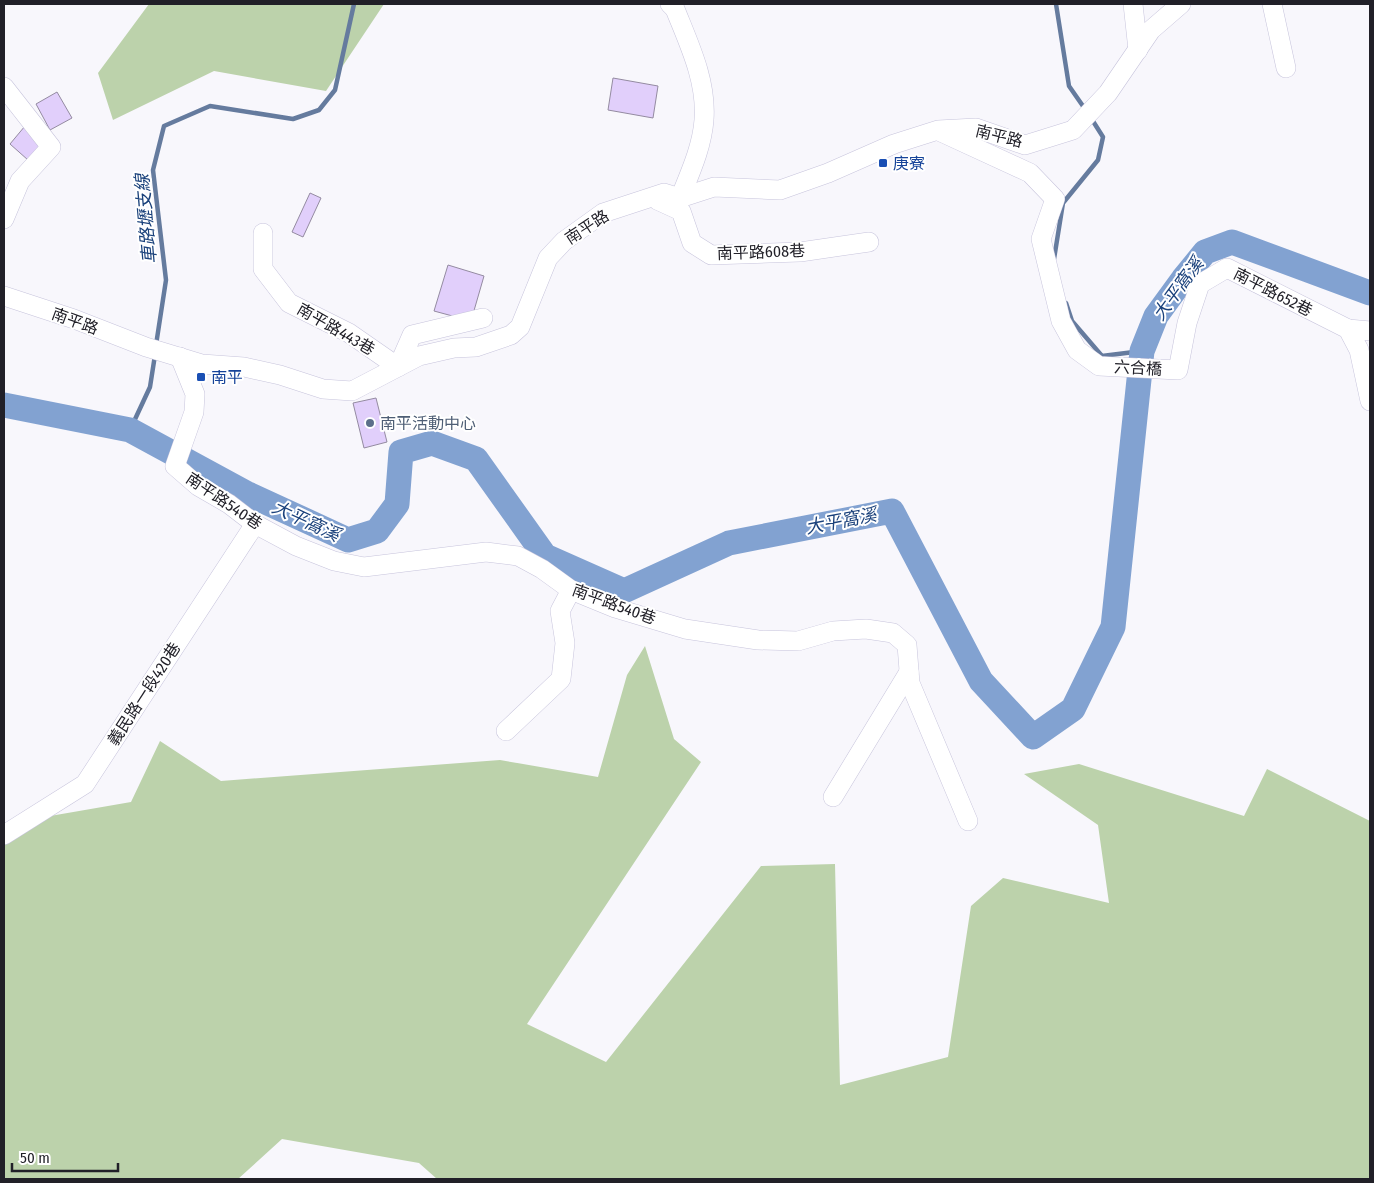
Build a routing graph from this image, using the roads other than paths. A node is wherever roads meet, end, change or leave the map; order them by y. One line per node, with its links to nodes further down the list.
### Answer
1 (670, 4): 10 (street)
2 (1134, 4): 5 (street)
3 (1181, 4): 5 (street)
4 (1272, 4): 6 (street)
5 (1138, 50): 8 (street, 南平路)
6 (1286, 68)
7 (4, 87): 11 (street)
8 (938, 130): 10 (street, 南平路); 20 (street, 六合橋)
9 (652, 197): 10 (street, 南平路); 13 (street, 南平路608巷); 19 (street, 南平路)
10 (680, 198)
11 (4, 219)
12 (263, 233): 19 (street, 南平路443巷)
13 (869, 242)
14 (4, 296): 18 (street, 南平路)
15 (483, 318): 19 (street)
16 (1348, 329): 17 (street, 南平路652巷); 20 (street, 南平路652巷); 21 (street)
17 (1370, 331)
18 (180, 357): 19 (street, 南平路); 22 (street, 南平路540巷)
19 (398, 367)
20 (1178, 370)
21 (1370, 401)
22 (255, 524): 23 (street, 南平路540巷); 28 (street, 義民路一段420巷)
23 (571, 590): 24 (street, 南平路540巷); 25 (street)
24 (909, 672): 26 (street); 27 (street, 南平路540巷)
25 (506, 731)
26 (833, 798)
27 (968, 821)
28 (4, 835)

